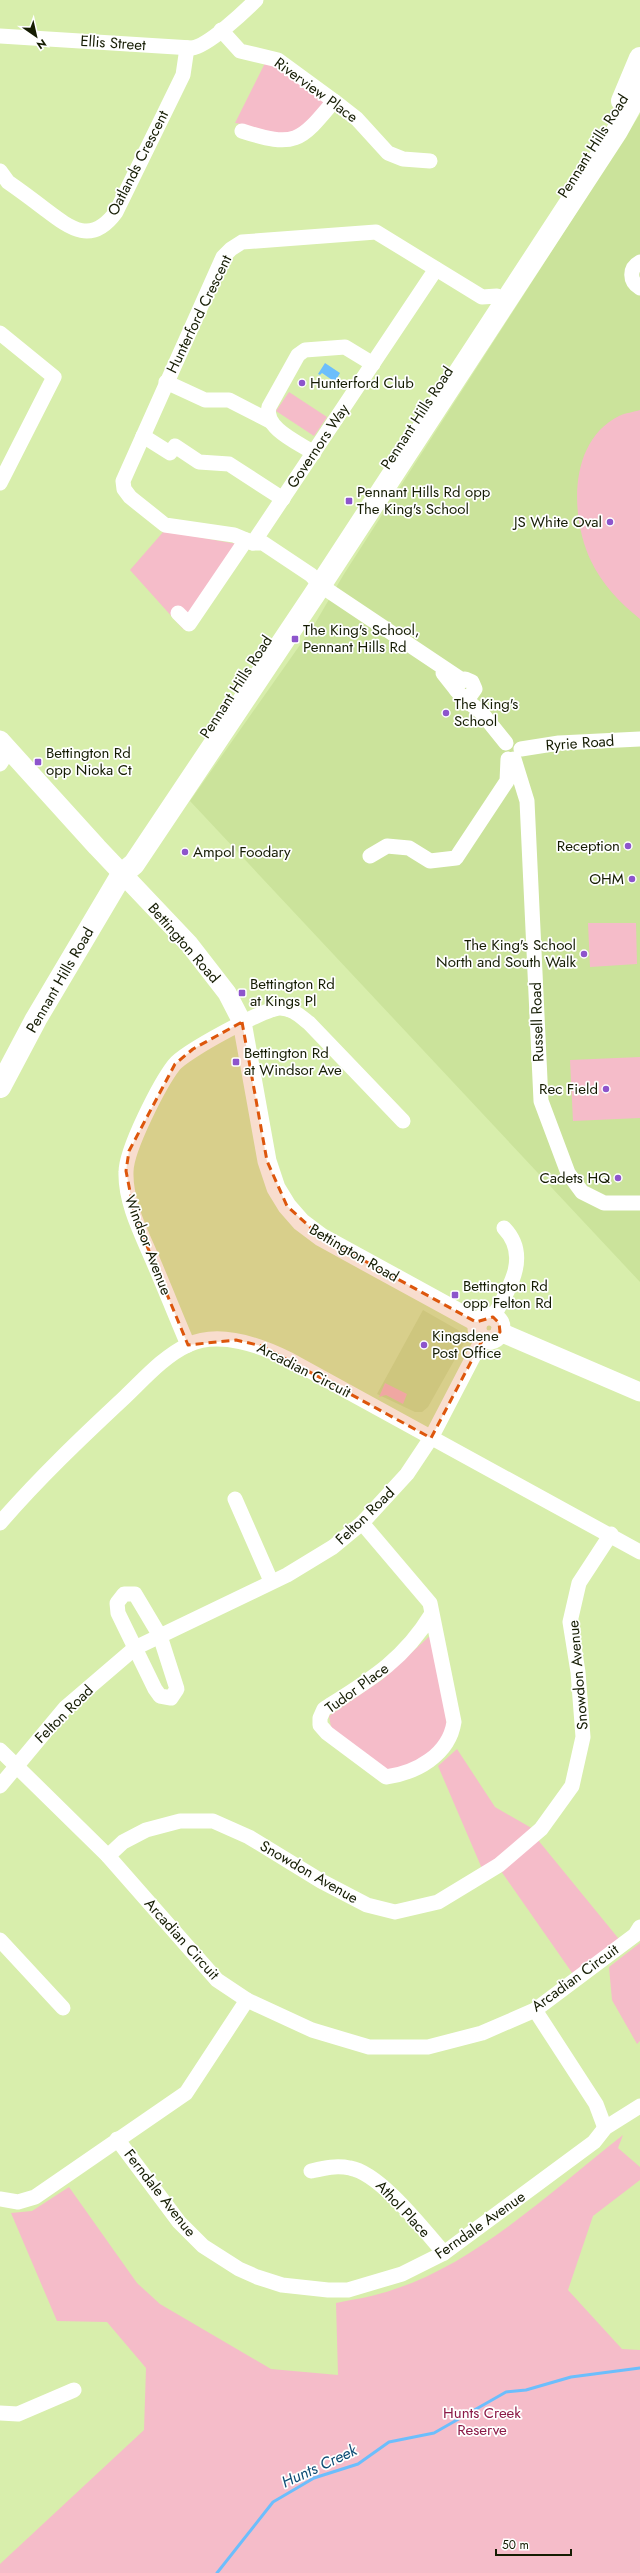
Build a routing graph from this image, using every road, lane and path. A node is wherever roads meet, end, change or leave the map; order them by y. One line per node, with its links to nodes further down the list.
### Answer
1 (256, 0): 2 (street, Ellis Street)
2 (221, 30): 5 (street, Ellis Street); 8 (street, Riverview Place)
3 (0, 36): 4 (street); 5 (street, Ellis Street)
4 (0, 43)
5 (187, 48): 11 (street, Oatlands Crescent)
6 (640, 58): 15 (highway, Pennant Hills Road)
7 (640, 89): 25 (highway, Pennant Hills Road)
8 (334, 101): 9 (street); 10 (street, Riverview Place)
9 (242, 131)
10 (430, 161)
11 (0, 171)
12 (640, 262): 14 (street)
13 (436, 269): 15 (street, Hunterford Crescent); 17 (street, Governors Way); 18 (street, Hunterford Crescent)
14 (640, 288)
15 (489, 297): 25 (highway, Pennant Hills Road)
16 (0, 334): 22 (street)
17 (373, 364): 19 (street); 21 (street, Governors Way)
18 (166, 382): 19 (street); 20 (street, Hunterford Crescent)
19 (270, 421): 21 (street)
20 (143, 436): 23 (street); 24 (street, Hunterford Crescent)
21 (314, 453): 23 (street, Governors Way)
22 (0, 482)
23 (283, 499): 24 (street, Governors Way)
24 (250, 541): 25 (street, Hunterford Crescent); 26 (street, Governors Way)
25 (312, 581): 29 (street); 31 (highway, Pennant Hills Road)
26 (178, 613)
27 (640, 740): 29 (street, Ryrie Road)
28 (3, 751): 31 (main road, Bettington Road)
29 (514, 756): 30 (street); 35 (street, Russell Road)
30 (370, 856)
31 (122, 874): 32 (main road, Bettington Road); 33 (highway, Pennant Hills Road)
32 (242, 1022): 34 (street, Windsor Avenue); 37 (main road, Bettington Road); 38 (street, Windsor Avenue)
33 (0, 1087)
34 (403, 1120)
35 (640, 1203)
36 (504, 1228): 37 (street, Felton Road)
37 (488, 1328): 39 (main road, Bettington Road); 40 (street, Felton Road)
38 (188, 1345): 40 (street, Arcadian Circuit); 42 (street, Arcadian Circuit)
39 (640, 1392)
40 (431, 1438): 43 (street, Felton Road); 44 (street, Arcadian Circuit)
41 (235, 1498): 46 (street)
42 (0, 1523)
43 (362, 1523): 46 (street, Felton Road); 47 (street, Tudor Place)
44 (611, 1534): 45 (street, Arcadian Circuit); 53 (street, Snowdon Avenue)
45 (640, 1552)
46 (272, 1581): 48 (street, Felton Road)
47 (431, 1615): 47 (street, Tudor Place)
48 (160, 1636): 49 (street, Felton Road); 49 (street); 49 (street)
49 (135, 1648): 51 (street, Felton Road)
50 (0, 1750): 51 (street, Arcadian Circuit)
51 (16, 1767): 52 (street, Felton Road); 53 (street, Arcadian Circuit)
52 (0, 1786)
53 (108, 1856): 56 (street, Arcadian Circuit)
54 (640, 1927): 58 (street, Arcadian Circuit)
55 (0, 1940): 57 (street)
56 (247, 2000): 58 (street, Arcadian Circuit); 61 (street)
57 (63, 2008)
58 (535, 2010): 60 (street)
59 (640, 2106): 60 (street, Ferndale Avenue)
60 (605, 2128): 64 (street, Ferndale Avenue)
61 (117, 2139): 63 (street); 64 (street, Ferndale Avenue)
62 (311, 2171): 64 (street, Athol Place)
63 (0, 2199)
64 (444, 2253)
65 (74, 2390): 66 (street)
66 (0, 2413)

